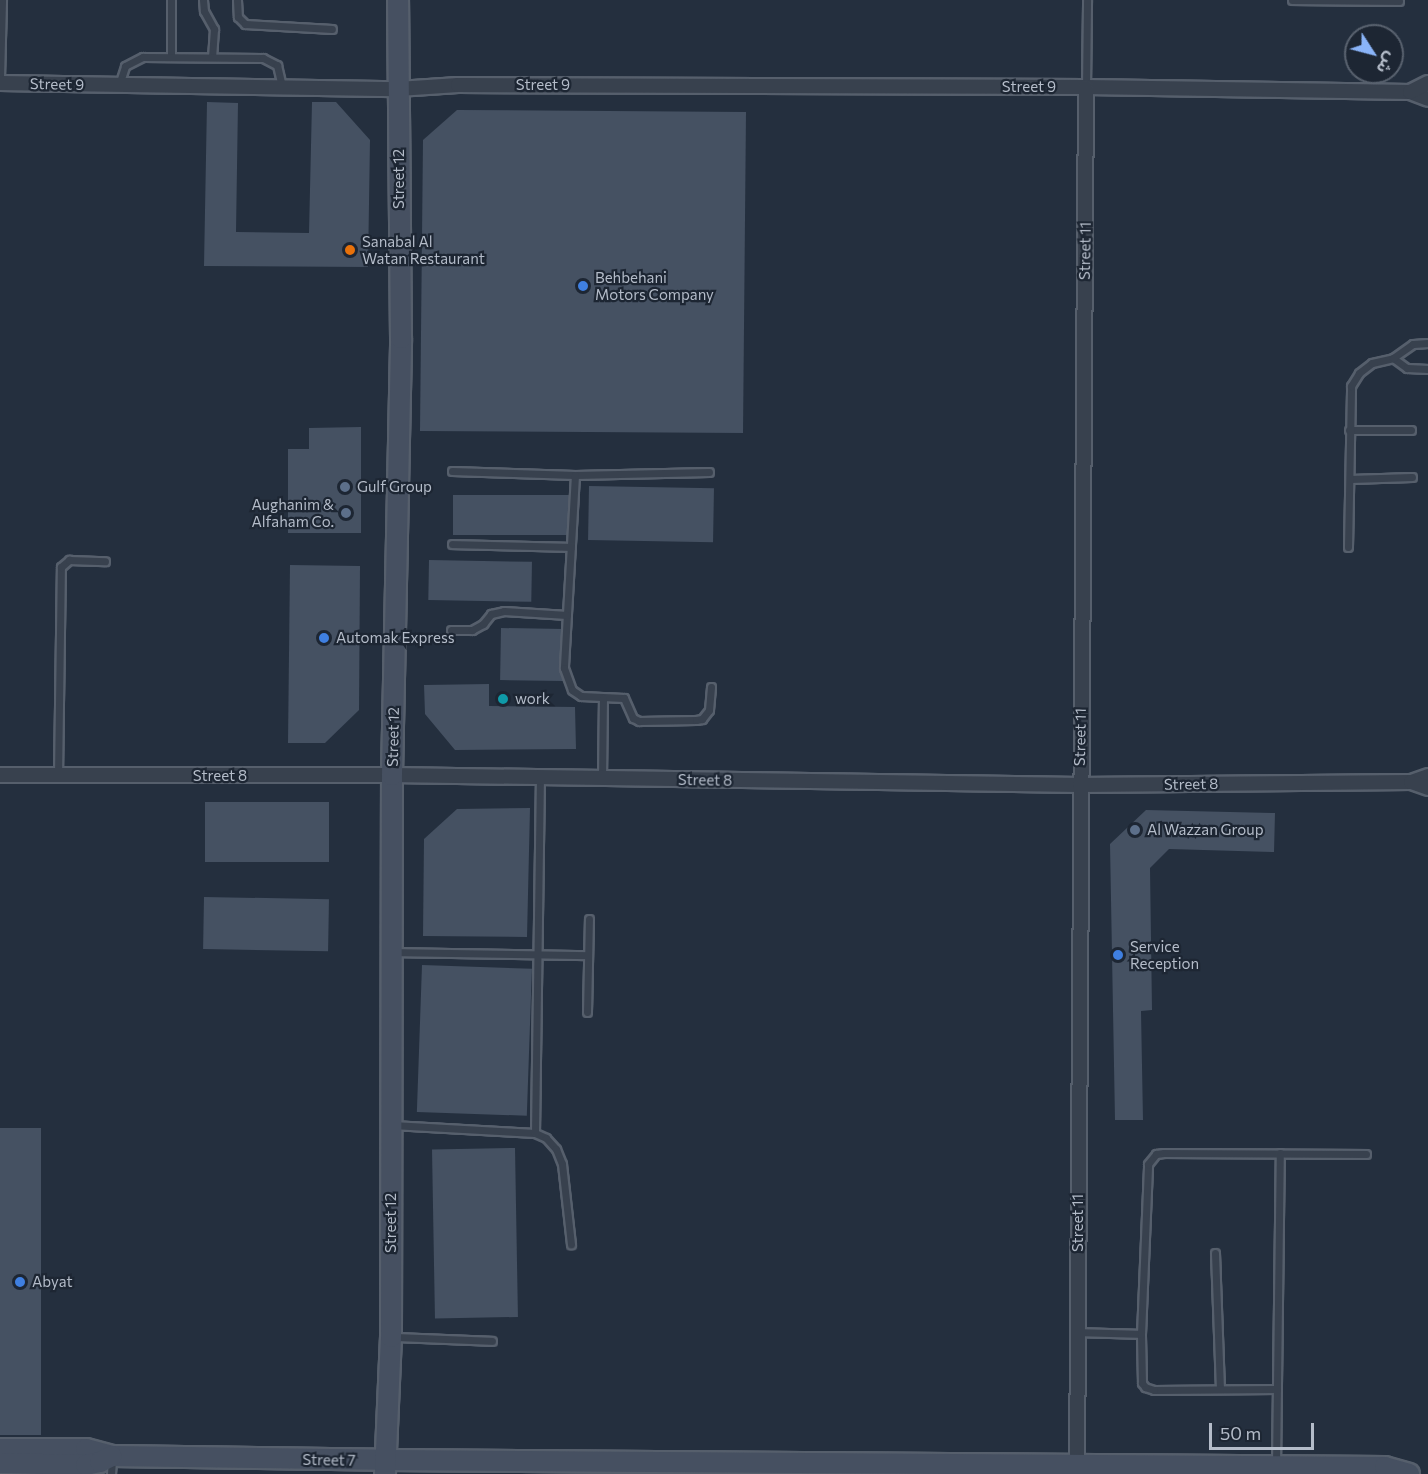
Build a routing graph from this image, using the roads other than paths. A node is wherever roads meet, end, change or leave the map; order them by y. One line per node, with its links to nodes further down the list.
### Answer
1 (2, 0): 13 (lane)
2 (171, 0): 11 (lane)
3 (202, 0): 12 (lane)
4 (237, 0): 10 (lane)
5 (398, 0): 18 (street, Street 12)
6 (1087, 0): 17 (lane, Street 11)
7 (1292, 0): 8 (lane)
8 (1338, 0): 9 (lane)
9 (1399, 1)
10 (332, 29)
11 (171, 57): 12 (lane); 15 (lane)
12 (212, 57): 16 (lane)
13 (0, 81): 15 (street, Street 9)
14 (1428, 83): 19 (street)
15 (119, 85): 16 (street, Street 9)
16 (282, 87): 18 (street, Street 9)
17 (1086, 87): 18 (street, Street 9); 19 (street, Street 9); 46 (street, Street 11)
18 (398, 89): 40 (street, Street 12)
19 (1410, 92): 20 (street)
20 (1428, 99)
21 (1428, 343): 22 (lane)
22 (1393, 358): 23 (lane); 24 (lane)
23 (1428, 369)
24 (1349, 430): 25 (lane); 30 (lane)
25 (1411, 430)
26 (452, 471): 28 (lane)
27 (709, 472): 28 (lane)
28 (575, 474): 32 (lane)
29 (1412, 477): 30 (lane)
30 (1350, 479): 33 (lane)
31 (452, 544): 32 (lane)
32 (571, 547): 35 (lane)
33 (1348, 547)
34 (105, 561): 41 (lane)
35 (567, 615): 36 (lane); 38 (lane)
36 (451, 630)
37 (711, 687): 38 (lane)
38 (603, 698): 44 (lane)
39 (0, 775): 41 (street, Street 8)
40 (392, 775): 41 (street, Street 8); 43 (street, Street 8); 49 (street, Street 12)
41 (58, 776)
42 (1428, 776): 45 (street, Street 8)
43 (540, 777): 44 (street, Street 8); 50 (lane)
44 (602, 778): 46 (street, Street 8)
45 (1411, 782): 46 (street, Street 8); 47 (street, Street 8)
46 (1080, 785): 59 (street, Street 11)
47 (1428, 788)
48 (589, 919): 51 (lane)
49 (392, 952): 50 (lane); 53 (street, Street 12)
50 (538, 953): 51 (lane); 54 (lane)
51 (588, 955): 52 (lane)
52 (587, 1012)
53 (391, 1125): 54 (lane); 61 (street, Street 12)
54 (536, 1133): 57 (lane)
55 (1280, 1153): 56 (lane); 60 (lane); 64 (lane)
56 (1366, 1154)
57 (571, 1244)
58 (1215, 1253): 63 (lane)
59 (1078, 1332): 60 (lane); 71 (street, Street 11)
60 (1141, 1334): 63 (lane)
61 (391, 1337): 62 (lane); 68 (street, Street 12)
62 (492, 1341)
63 (1220, 1389): 64 (lane)
64 (1277, 1389): 69 (lane)
65 (0, 1449): 67 (street, Street 7)
66 (0, 1463): 67 (street, Street 7)
67 (112, 1465): 68 (street, Street 7)
68 (385, 1467): 70 (street, Street 7)
69 (1276, 1468): 71 (street, Street 7); 72 (street, Street 7)
70 (740, 1469): 71 (street, Street 7)
71 (1077, 1471)
72 (1359, 1472): 73 (street, Street 7)
73 (1409, 1474)

